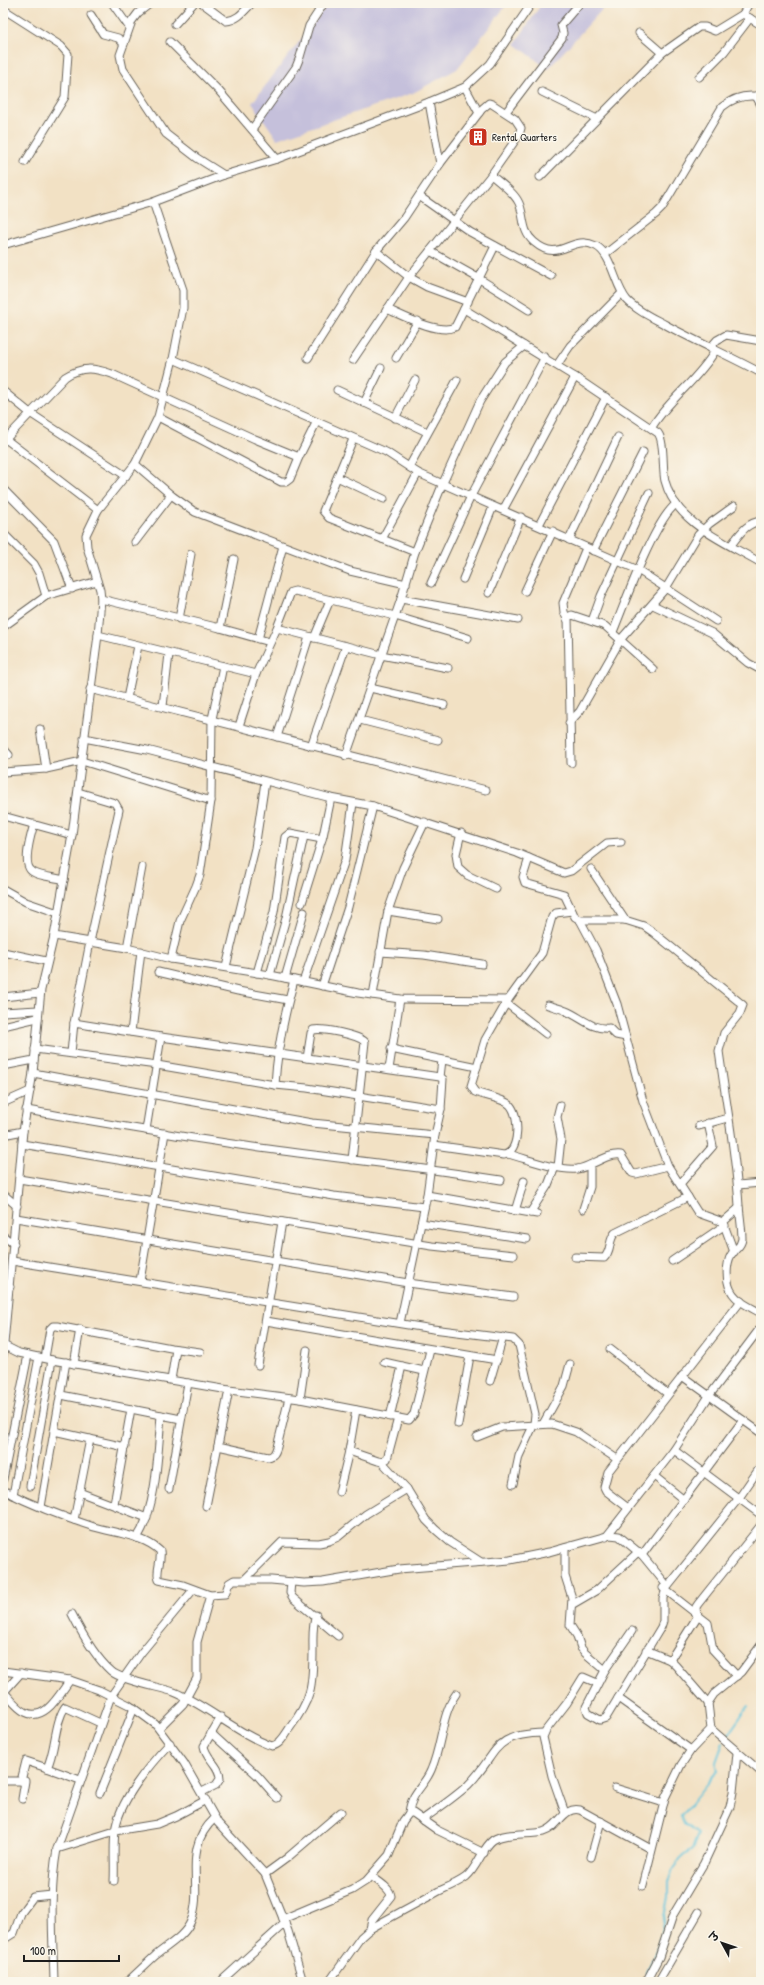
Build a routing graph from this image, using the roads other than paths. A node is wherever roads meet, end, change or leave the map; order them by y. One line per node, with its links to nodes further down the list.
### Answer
1 (112, 3): 17 (street)
2 (151, 3): 17 (street)
3 (194, 3): 15 (street)
4 (202, 3): 5 (street)
5 (252, 3)
6 (312, 3): 10 (street)
7 (532, 3): 23 (street)
8 (580, 3): 28 (street)
9 (749, 3): 12 (street)
10 (322, 6): 31 (street)
11 (3, 9): 33 (street)
12 (743, 14): 14 (street); 21 (street)
13 (91, 15): 20 (street)
14 (750, 18): 16 (street); 22 (street)
15 (174, 24)
16 (761, 24)
17 (129, 27): 20 (street)
18 (639, 33): 21 (street)
19 (170, 42): 31 (street)
20 (124, 44): 35 (street)
21 (662, 53): 30 (street)
22 (699, 77)
23 (466, 87): 26 (street); 29 (street)
24 (542, 92): 30 (street)
25 (758, 96): 27 (street); 45 (street)
26 (429, 102): 32 (street); 34 (street)
27 (761, 105)
28 (506, 112): 29 (street); 36 (street)
29 (479, 113): 34 (street)
30 (597, 120): 37 (street)
31 (252, 129): 32 (street)
32 (277, 159): 35 (street)
33 (25, 162)
34 (440, 164): 38 (street)
35 (224, 175): 39 (street)
36 (491, 175): 40 (street); 45 (street)
37 (540, 177)
38 (419, 196): 40 (street); 43 (street)
39 (153, 202): 41 (street); 58 (street)
40 (453, 220): 42 (street); 44 (street)
41 (3, 245)
42 (495, 246): 46 (street); 48 (street)
43 (376, 251): 47 (street); 60 (street)
44 (430, 251): 47 (street); 48 (street)
45 (604, 254): 49 (street)
46 (551, 276)
47 (409, 277): 50 (street); 52 (street)
48 (478, 278): 50 (street); 53 (street)
49 (622, 293): 57 (street); 63 (street)
50 (468, 302): 51 (street)
51 (464, 309): 54 (street); 56 (street)
52 (387, 310): 54 (street); 62 (street)
53 (529, 310)
54 (418, 322): 61 (street)
55 (761, 341): 57 (street)
56 (524, 346): 59 (street); 90 (street)
57 (713, 350): 65 (street); 78 (street)
58 (174, 356): 71 (street); 77 (street)
59 (545, 357): 63 (street); 94 (street)
60 (308, 358)
61 (396, 358)
62 (353, 360)
63 (557, 365): 66 (street)
64 (381, 368): 73 (street)
65 (761, 373)
66 (575, 377): 72 (street); 100 (street)
67 (416, 380): 76 (street)
68 (457, 380): 79 (street)
69 (337, 390): 73 (street)
70 (3, 391): 74 (street)
71 (164, 396): 74 (street); 75 (street); 84 (street)
72 (606, 397): 78 (street); 103 (street)
73 (364, 403): 76 (street)
74 (30, 413): 81 (street); 88 (street)
75 (158, 417): 84 (street); 85 (street)
76 (395, 418): 79 (street)
77 (316, 423): 82 (street); 84 (street)
78 (652, 427): 96 (street)
79 (427, 432): 86 (street)
80 (618, 437): 108 (street)
81 (4, 439): 99 (street)
82 (353, 439): 86 (street); 89 (street)
83 (643, 452): 113 (street)
84 (299, 457)
85 (135, 464): 88 (street); 93 (street)
86 (408, 467): 87 (street)
87 (418, 473): 90 (street); 107 (street)
88 (126, 476): 99 (street)
89 (339, 478): 95 (street); 107 (street)
90 (443, 483): 94 (street); 114 (street)
91 (3, 489): 125 (street)
92 (649, 494): 117 (street)
93 (170, 495): 109 (street); 111 (street)
94 (471, 496): 98 (street); 122 (street)
95 (384, 499)
96 (676, 504): 104 (street); 119 (street)
97 (734, 506): 104 (street)
98 (493, 507): 100 (street); 120 (street)
99 (98, 510): 121 (street)
100 (503, 510): 101 (street)
101 (521, 518): 103 (street); 127 (street)
102 (761, 521): 110 (street)
103 (539, 525): 105 (street)
104 (703, 529): 110 (street); 124 (street)
105 (553, 532): 108 (street); 126 (street)
106 (3, 533): 128 (street)
107 (382, 539): 114 (street)
108 (569, 540): 112 (street)
109 (135, 542)
110 (731, 545): 118 (street)
111 (284, 546): 123 (street); 146 (street)
112 (586, 548): 113 (street); 135 (street)
113 (593, 551): 117 (street)
114 (415, 552): 123 (street)
115 (191, 554): 134 (street)
116 (234, 559): 140 (street)
117 (617, 560): 119 (street); 137 (street)
118 (761, 562)
119 (638, 570): 124 (street); 142 (street)
120 (463, 579)
121 (97, 581): 125 (street); 129 (street)
122 (431, 583)
123 (406, 584): 130 (street)
124 (666, 588): 132 (street); 138 (street)
125 (72, 589): 128 (street)
126 (525, 591)
127 (490, 593)
128 (46, 596): 139 (street)
129 (101, 598): 134 (street); 143 (street)
130 (401, 599): 133 (street); 136 (street)
131 (330, 600): 133 (street); 141 (street); 144 (street)
132 (653, 605): 147 (street); 156 (street)
133 (394, 616): 145 (street); 152 (street)
134 (179, 619): 140 (street)
135 (567, 619): 137 (street); 165 (street)
136 (518, 620)
137 (592, 621): 142 (street)
138 (716, 621)
139 (3, 627)
140 (220, 628): 146 (street)
141 (277, 628): 144 (street); 148 (street)
142 (613, 632): 147 (street)
143 (98, 635): 149 (street); 159 (street)
144 (312, 638): 150 (street); 168 (street)
145 (468, 638)
146 (258, 639): 148 (street)
147 (621, 640): 155 (street); 165 (street)
148 (270, 642): 157 (street)
149 (138, 646): 151 (street); 160 (street)
150 (346, 646): 152 (street); 171 (street)
151 (170, 654): 153 (street); 162 (street)
152 (381, 655): 154 (street); 158 (street)
153 (222, 666): 157 (street); 163 (street)
154 (448, 668)
155 (653, 669)
156 (761, 670)
157 (256, 674): 166 (street)
158 (370, 688): 161 (street); 164 (street)
159 (90, 689): 160 (street); 169 (street)
160 (127, 698): 162 (street)
161 (444, 704)
162 (163, 706): 163 (street)
163 (212, 718): 166 (street); 177 (street)
164 (360, 720): 170 (street); 174 (street)
165 (569, 723): 176 (street)
166 (238, 726): 168 (street)
167 (40, 729): 178 (street)
168 (277, 737): 171 (street)
169 (84, 738): 175 (street); 177 (street)
170 (438, 740)
171 (311, 746): 174 (street)
172 (3, 748): 173 (street)
173 (9, 755)
174 (346, 756): 181 (street)
175 (82, 760): 178 (street); 182 (street); 184 (street)
176 (571, 763)
177 (212, 768): 180 (street); 184 (street)
178 (46, 769): 179 (street)
179 (3, 772)
180 (264, 782): 183 (street); 218 (street)
181 (486, 790)
182 (78, 792): 191 (street); 210 (street)
183 (331, 798): 185 (street); 193 (street)
184 (211, 801): 215 (street)
185 (354, 803): 186 (street); 224 (street)
186 (373, 806): 188 (street); 225 (street)
187 (3, 816): 189 (street)
188 (425, 822): 190 (street); 202 (street)
189 (34, 824): 191 (street); 198 (street)
190 (461, 833): 195 (street); 200 (street)
191 (72, 835): 198 (street)
192 (304, 836): 193 (street); 220 (street); 221 (street)
193 (322, 839): 201 (street)
194 (621, 842): 195 (street)
195 (529, 858): 203 (street)
196 (142, 867): 211 (street)
197 (591, 869): 208 (street)
198 (64, 880): 205 (street)
199 (3, 889): 205 (street)
200 (496, 889)
201 (302, 903)
202 (388, 911): 206 (street); 214 (street)
203 (572, 911): 207 (street); 231 (street)
204 (304, 912): 222 (street)
205 (58, 914): 209 (street)
206 (438, 919)
207 (580, 920): 208 (street); 241 (street)
208 (625, 920): 264 (street)
209 (54, 936): 210 (street); 216 (street)
210 (90, 942): 211 (street); 236 (street)
211 (127, 948): 212 (street)
212 (141, 951): 215 (street); 238 (street)
213 (3, 952): 216 (street)
214 (380, 952): 217 (street); 227 (street)
215 (171, 958): 218 (street)
216 (46, 961): 226 (street)
217 (482, 964)
218 (226, 967): 220 (street)
219 (158, 972): 230 (street)
220 (257, 973): 221 (street)
221 (270, 975): 222 (street)
222 (285, 978): 223 (street)
223 (294, 980): 224 (street); 230 (street)
224 (303, 982): 225 (street)
225 (322, 986): 227 (street)
226 (40, 993): 228 (street); 233 (street)
227 (373, 995): 229 (street)
228 (3, 997)
229 (400, 999): 231 (street); 243 (street)
230 (288, 1000): 245 (street)
231 (507, 1001): 239 (street); 252 (street)
232 (548, 1006): 241 (street)
233 (38, 1010): 234 (street); 235 (street)
234 (3, 1012)
235 (37, 1018): 237 (street); 242 (street)
236 (74, 1023): 238 (street); 244 (street)
237 (3, 1026)
238 (131, 1032): 240 (street)
239 (546, 1034)
240 (161, 1037): 245 (street); 249 (street)
241 (626, 1037): 279 (street)
242 (35, 1048): 244 (street); 247 (street)
243 (392, 1049): 248 (street); 253 (street)
244 (71, 1053): 249 (street)
245 (277, 1054): 246 (street); 256 (street)
246 (306, 1058): 250 (street); 250 (street)
247 (34, 1060): 251 (street); 254 (street)
248 (442, 1060): 252 (street); 255 (street)
249 (157, 1064): 256 (street); 258 (street)
250 (363, 1065): 253 (street); 259 (street)
251 (3, 1066)
252 (477, 1067): 275 (street)
253 (388, 1069): 255 (street)
254 (33, 1073): 257 (street); 258 (street)
255 (440, 1077): 263 (street)
256 (275, 1085): 259 (street)
257 (30, 1091): 260 (street); 262 (street)
258 (152, 1093): 267 (street); 268 (street)
259 (359, 1096): 263 (street); 267 (street)
260 (3, 1103)
261 (560, 1105): 280 (street)
262 (26, 1110): 268 (street); 269 (street)
263 (441, 1110): 272 (street)
264 (728, 1118): 265 (street); 287 (street)
265 (708, 1123): 266 (street); 286 (street)
266 (699, 1126)
267 (355, 1128): 272 (street); 276 (street)
268 (146, 1130): 270 (street)
269 (23, 1131): 271 (street); 273 (street)
270 (165, 1133): 276 (street); 278 (street)
271 (3, 1135)
272 (435, 1135): 274 (street)
273 (22, 1144): 278 (street); 282 (street)
274 (434, 1145): 275 (street); 281 (street)
275 (508, 1154): 280 (street)
276 (352, 1160): 281 (street)
277 (590, 1165): 279 (street); 280 (street); 294 (street)
278 (159, 1166): 291 (street); 293 (street)
279 (668, 1166): 286 (street)
280 (557, 1167): 296 (street)
281 (431, 1168): 283 (street); 289 (street)
282 (19, 1179): 291 (street); 292 (street)
283 (501, 1180)
284 (524, 1181): 296 (street)
285 (761, 1183): 287 (street)
286 (680, 1184): 290 (street)
287 (738, 1185): 295 (street)
288 (3, 1194): 292 (street)
289 (427, 1195): 293 (street); 296 (street)
290 (688, 1197): 300 (street); 308 (street)
291 (152, 1201): 298 (street); 303 (street)
292 (17, 1206): 297 (street)
293 (424, 1207): 299 (street)
294 (583, 1208)
295 (739, 1208): 300 (street); 306 (street)
296 (515, 1211)
297 (16, 1218): 303 (street); 305 (street)
298 (282, 1222): 304 (street); 310 (street)
299 (421, 1223): 302 (street); 304 (street)
300 (724, 1223): 306 (street); 311 (street)
301 (3, 1236): 305 (street)
302 (527, 1239)
303 (146, 1240): 310 (street); 312 (street)
304 (417, 1242): 307 (street); 314 (street)
305 (14, 1244): 309 (street)
306 (734, 1252): 317 (street)
307 (514, 1255)
308 (575, 1258)
309 (12, 1260): 312 (street); 315 (street)
310 (275, 1260): 314 (street); 318 (street)
311 (672, 1261)
312 (140, 1281): 318 (street)
313 (3, 1282): 315 (street)
314 (408, 1283): 316 (street); 321 (street)
315 (10, 1287): 325 (street)
316 (514, 1297)
317 (740, 1301): 319 (street); 343 (street)
318 (268, 1302): 320 (street); 321 (street)
319 (761, 1313)
320 (266, 1321): 329 (street); 340 (street)
321 (400, 1323): 324 (street)
322 (761, 1327): 350 (street)
323 (80, 1329): 326 (street); 334 (street); 338 (street)
324 (503, 1337): 335 (street); 361 (street)
325 (4, 1345): 331 (street); 332 (street)
326 (176, 1349): 330 (street); 344 (street)
327 (610, 1349): 348 (street)
328 (307, 1350): 352 (street)
329 (430, 1350): 333 (street); 342 (street)
330 (200, 1352)
331 (3, 1355)
332 (28, 1355): 334 (street); 376 (street)
333 (470, 1356): 335 (street); 360 (street)
334 (46, 1358): 336 (street); 378 (street); 384 (street)
335 (497, 1360): 345 (street)
336 (66, 1362): 338 (street); 349 (street)
337 (384, 1362): 341 (street)
338 (74, 1364): 344 (street)
339 (570, 1364): 362 (street)
340 (258, 1365)
341 (402, 1366): 342 (street); 356 (street)
342 (424, 1371): 357 (street)
343 (682, 1376): 348 (street); 350 (street)
344 (171, 1380): 346 (street)
345 (490, 1381)
346 (188, 1383): 347 (street); 358 (street)
347 (229, 1390): 351 (street); 367 (street)
348 (668, 1394): 371 (street)
349 (60, 1395): 353 (street); 363 (street)
350 (709, 1396): 359 (street); 369 (street)
351 (289, 1398): 352 (street); 367 (street)
352 (300, 1399): 354 (street)
353 (131, 1409): 355 (street); 368 (street)
354 (356, 1410): 356 (street); 370 (street)
355 (161, 1415): 358 (street); 392 (street)
356 (390, 1416): 357 (street)
357 (398, 1418): 372 (street)
358 (181, 1419): 379 (street)
359 (743, 1420): 364 (street); 374 (street)
360 (458, 1424)
361 (534, 1424): 362 (street); 365 (street); 377 (street)
362 (543, 1424): 371 (street)
363 (54, 1431): 366 (street); 389 (street)
364 (761, 1433)
365 (477, 1437)
366 (90, 1439): 368 (street); 382 (street)
367 (218, 1446): 388 (street)
368 (125, 1447): 387 (street)
369 (674, 1450): 374 (street); 375 (street)
370 (349, 1451): 372 (street); 383 (street)
371 (617, 1459): 390 (street)
372 (382, 1462): 380 (street)
373 (760, 1470): 385 (street)
374 (705, 1472): 385 (street); 386 (street)
375 (654, 1476): 386 (street); 390 (street)
376 (3, 1479)
377 (513, 1484)
378 (30, 1486)
379 (169, 1489)
380 (407, 1489): 399 (street); 400 (street)
381 (3, 1490): 384 (street)
382 (79, 1492): 387 (street); 393 (street)
383 (339, 1492)
384 (13, 1495): 389 (street)
385 (739, 1498): 391 (street); 402 (street)
386 (684, 1500): 398 (street)
387 (114, 1504): 392 (street)
388 (206, 1506)
389 (41, 1508): 393 (street)
390 (628, 1508): 395 (street)
391 (761, 1515)
392 (147, 1518): 396 (street)
393 (74, 1520): 396 (street)
394 (761, 1525): 407 (street)
395 (606, 1537): 397 (street); 398 (street)
396 (137, 1538): 403 (street)
397 (565, 1548): 399 (street); 405 (street)
398 (640, 1554): 402 (street); 405 (street)
399 (481, 1562): 401 (street)
400 (245, 1580): 401 (street); 404 (street)
401 (291, 1582): 408 (street)
402 (664, 1588): 407 (street); 412 (street)
403 (194, 1590): 404 (street); 418 (street)
404 (210, 1595): 424 (street)
405 (573, 1604): 414 (street)
406 (72, 1614): 418 (street)
407 (697, 1614): 413 (street); 417 (street)
408 (316, 1616): 410 (street); 428 (street)
409 (632, 1632): 414 (street)
410 (338, 1636)
411 (761, 1645): 417 (street)
412 (646, 1650): 413 (street); 425 (street)
413 (670, 1660): 426 (street)
414 (605, 1670): 420 (street)
415 (3, 1671): 416 (street)
416 (21, 1673): 419 (street); 421 (street)
417 (737, 1676): 426 (street)
418 (123, 1678): 423 (street); 424 (street)
419 (70, 1680): 421 (street); 423 (street)
420 (597, 1683): 425 (street); 433 (street)
421 (3, 1692)
422 (456, 1694): 450 (street)
423 (111, 1696): 427 (street); 429 (street)
424 (187, 1698): 428 (street); 430 (street)
425 (618, 1698): 435 (street)
426 (708, 1703): 431 (street)
427 (134, 1708): 430 (street); 444 (street)
428 (221, 1717): 432 (street)
429 (100, 1723): 437 (street); 439 (street)
430 (159, 1728): 434 (street)
431 (711, 1729): 435 (street); 436 (street)
432 (211, 1733): 443 (street); 445 (street)
433 (544, 1733): 451 (street); 453 (street)
434 (170, 1743): 443 (street); 455 (street)
435 (691, 1750): 448 (street)
436 (737, 1753): 438 (street); 474 (street)
437 (47, 1768): 439 (street); 441 (street)
438 (761, 1772)
439 (80, 1780): 456 (street)
440 (3, 1781): 441 (street)
441 (21, 1781): 446 (street)
442 (615, 1788): 448 (street)
443 (202, 1792): 447 (street)
444 (100, 1793)
445 (277, 1798)
446 (22, 1799)
447 (206, 1800): 452 (street); 455 (street)
448 (664, 1803): 457 (street)
449 (341, 1812): 460 (street)
450 (409, 1813): 453 (street); 461 (street)
451 (565, 1813): 454 (street); 458 (street)
452 (215, 1818): 460 (street); 470 (street)
453 (422, 1820): 458 (street)
454 (601, 1821): 457 (street); 459 (street)
455 (115, 1830): 456 (street); 462 (street)
456 (57, 1849): 464 (street)
457 (651, 1849): 463 (street)
458 (484, 1852): 467 (street)
459 (591, 1857)
460 (265, 1874): 466 (street)
461 (371, 1876): 466 (street); 467 (street)
462 (114, 1881)
463 (643, 1886)
464 (52, 1895): 468 (street); 469 (street)
465 (699, 1912): 475 (street)
466 (284, 1921): 471 (street); 472 (street)
467 (370, 1929): 473 (street)
468 (3, 1940)
469 (54, 1982)
470 (127, 1982)
471 (220, 1982)
472 (303, 1982)
473 (329, 1982)
474 (646, 1982)
475 (658, 1982)

